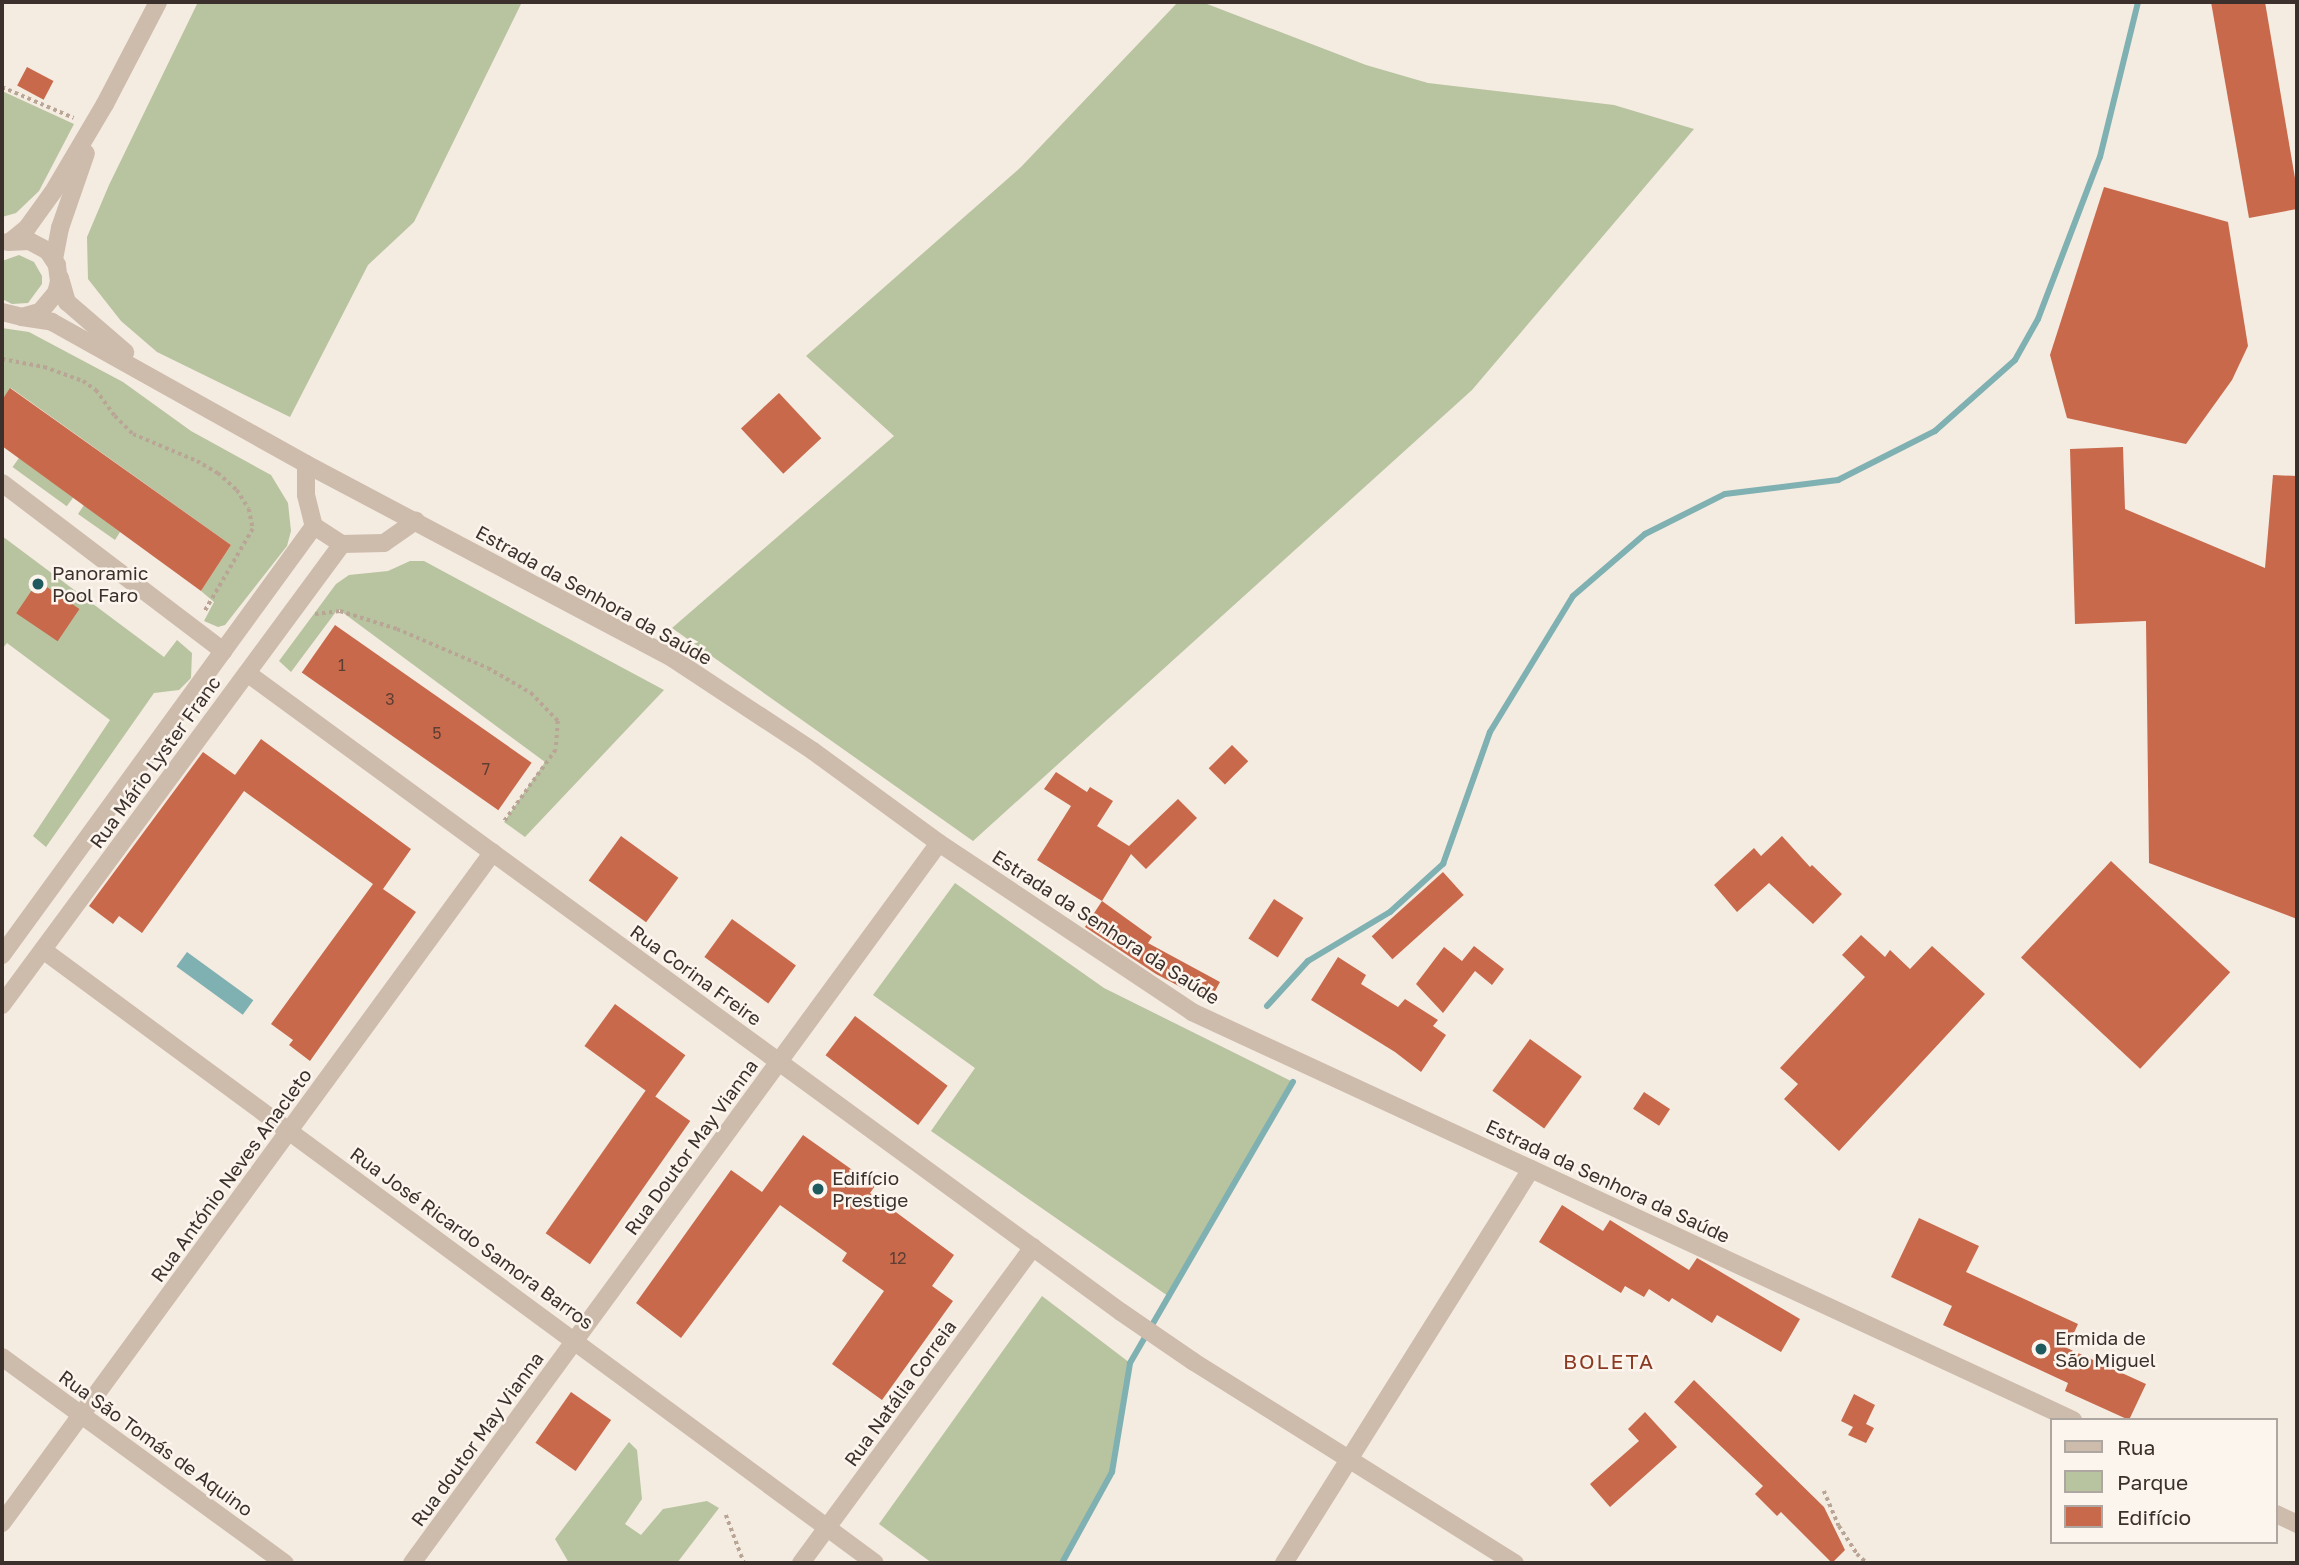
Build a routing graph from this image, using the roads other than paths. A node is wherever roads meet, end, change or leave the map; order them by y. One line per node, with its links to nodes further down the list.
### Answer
1 (158, 2): 2 (street)
2 (105, 104): 3 (street); 4 (street)
3 (4, 243): 4 (street)
4 (56, 265): 6 (street); 7 (street)
5 (2, 312): 6 (street)
6 (22, 317): 7 (street)
7 (162, 383): 8 (street, Estrada da Senhora da Saúde)
8 (306, 464): 10 (street, Estrada da Senhora da Saúde); 11 (street)
9 (2, 484): 13 (street)
10 (416, 521): 12 (street); 15 (street, Estrada da Senhora da Saúde)
11 (314, 526): 12 (street); 13 (street, Rua Mário Lyster Franc)
12 (342, 544): 14 (street, Rua Mário Lyster Franc)
13 (223, 651): 18 (street, Rua Mário Lyster Franc)
14 (247, 673): 16 (street, Rua Corina Freire); 17 (street, Rua Mário Lyster Franc)
15 (939, 843): 20 (street, Rua Doutor May Vianna); 22 (street, Estrada da Senhora da Saúde)
16 (494, 852): 20 (street, Rua Corina Freire); 21 (street, Rua António Neves Anacleto)
17 (43, 950): 19 (street, Rua Mário Lyster Franc); 21 (street, Rua José Ricardo Samora Barros)
18 (2, 955)
19 (2, 1005)
20 (780, 1061): 23 (street, Rua Corina Freire); 24 (street, Rua Doutor May Vianna)
21 (289, 1130): 24 (street, Rua José Ricardo Samora Barros); 26 (street, Rua António Neves Anacleto)
22 (1531, 1168): 27 (street, Estrada da Senhora da Saúde); 28 (street)
23 (1033, 1247): 28 (street, Rua Corina Freire); 32 (street, Rua Natália Correia)
24 (575, 1340): 32 (street, Rua José Ricardo Samora Barros); 34 (street, Rua doutor May Vianna)
25 (2, 1357): 26 (street, Rua São Tomás de Aquino)
26 (82, 1414): 30 (street, Rua António Neves Anacleto); 33 (street, Rua São Tomás de Aquino)
27 (2069, 1418)
28 (1349, 1459): 37 (street); 38 (street, Rua Corina Freire)
29 (2278, 1515): 31 (street)
30 (2, 1522)
31 (2297, 1524)
32 (827, 1528): 35 (street, Rua Natália Correia); 36 (street, Rua José Ricardo Samora Barros)
33 (285, 1563)
34 (412, 1563)
35 (801, 1563)
36 (875, 1563)
37 (1284, 1563)
38 (1515, 1563)

